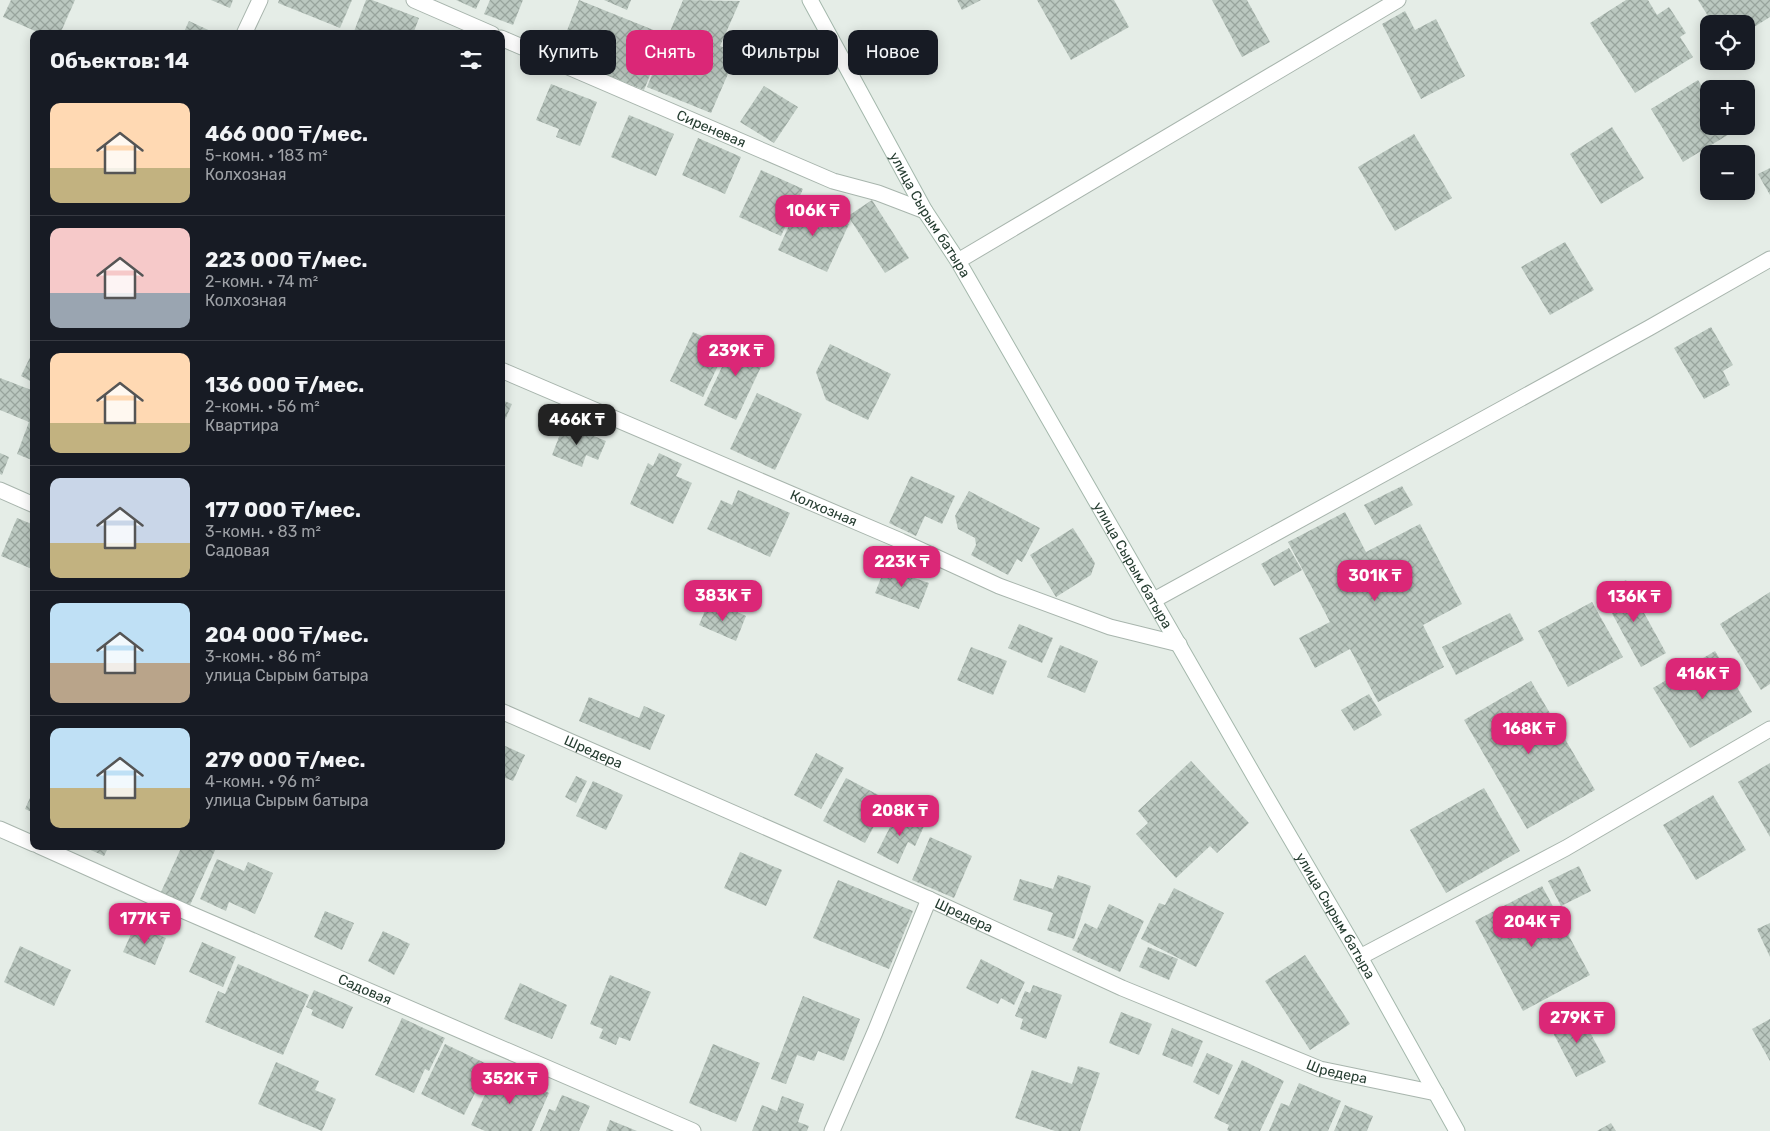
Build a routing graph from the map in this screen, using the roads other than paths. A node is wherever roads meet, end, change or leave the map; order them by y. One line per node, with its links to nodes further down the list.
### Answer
1 (260, 0): 5 (street)
2 (414, 0): 6 (street)
3 (810, 0): 8 (street, улица Сырым батыра)
4 (1398, 0): 10 (street)
5 (246, 30)
6 (483, 30)
7 (505, 40): 8 (street, Сиреневая)
8 (925, 211): 10 (street, улица Сырым батыра)
9 (1770, 260): 14 (street)
10 (958, 261): 14 (street, улица Сырым батыра)
11 (505, 372): 15 (street, Колхозная)
12 (0, 490): 13 (street)
13 (30, 501)
14 (1154, 600): 15 (street, улица Сырым батыра)
15 (1179, 644): 22 (street, улица Сырым батыра)
16 (505, 713): 21 (street, Шредера)
17 (1770, 729): 22 (street)
18 (0, 829): 19 (street)
19 (30, 842)
20 (48, 850): 24 (street, Садовая)
21 (929, 899): 23 (street, Шредера); 25 (street)
22 (1360, 957): 23 (street, улица Сырым батыра)
23 (1436, 1093): 26 (street, улица Сырым батыра)
24 (693, 1131)
25 (832, 1131)
26 (1457, 1131)

